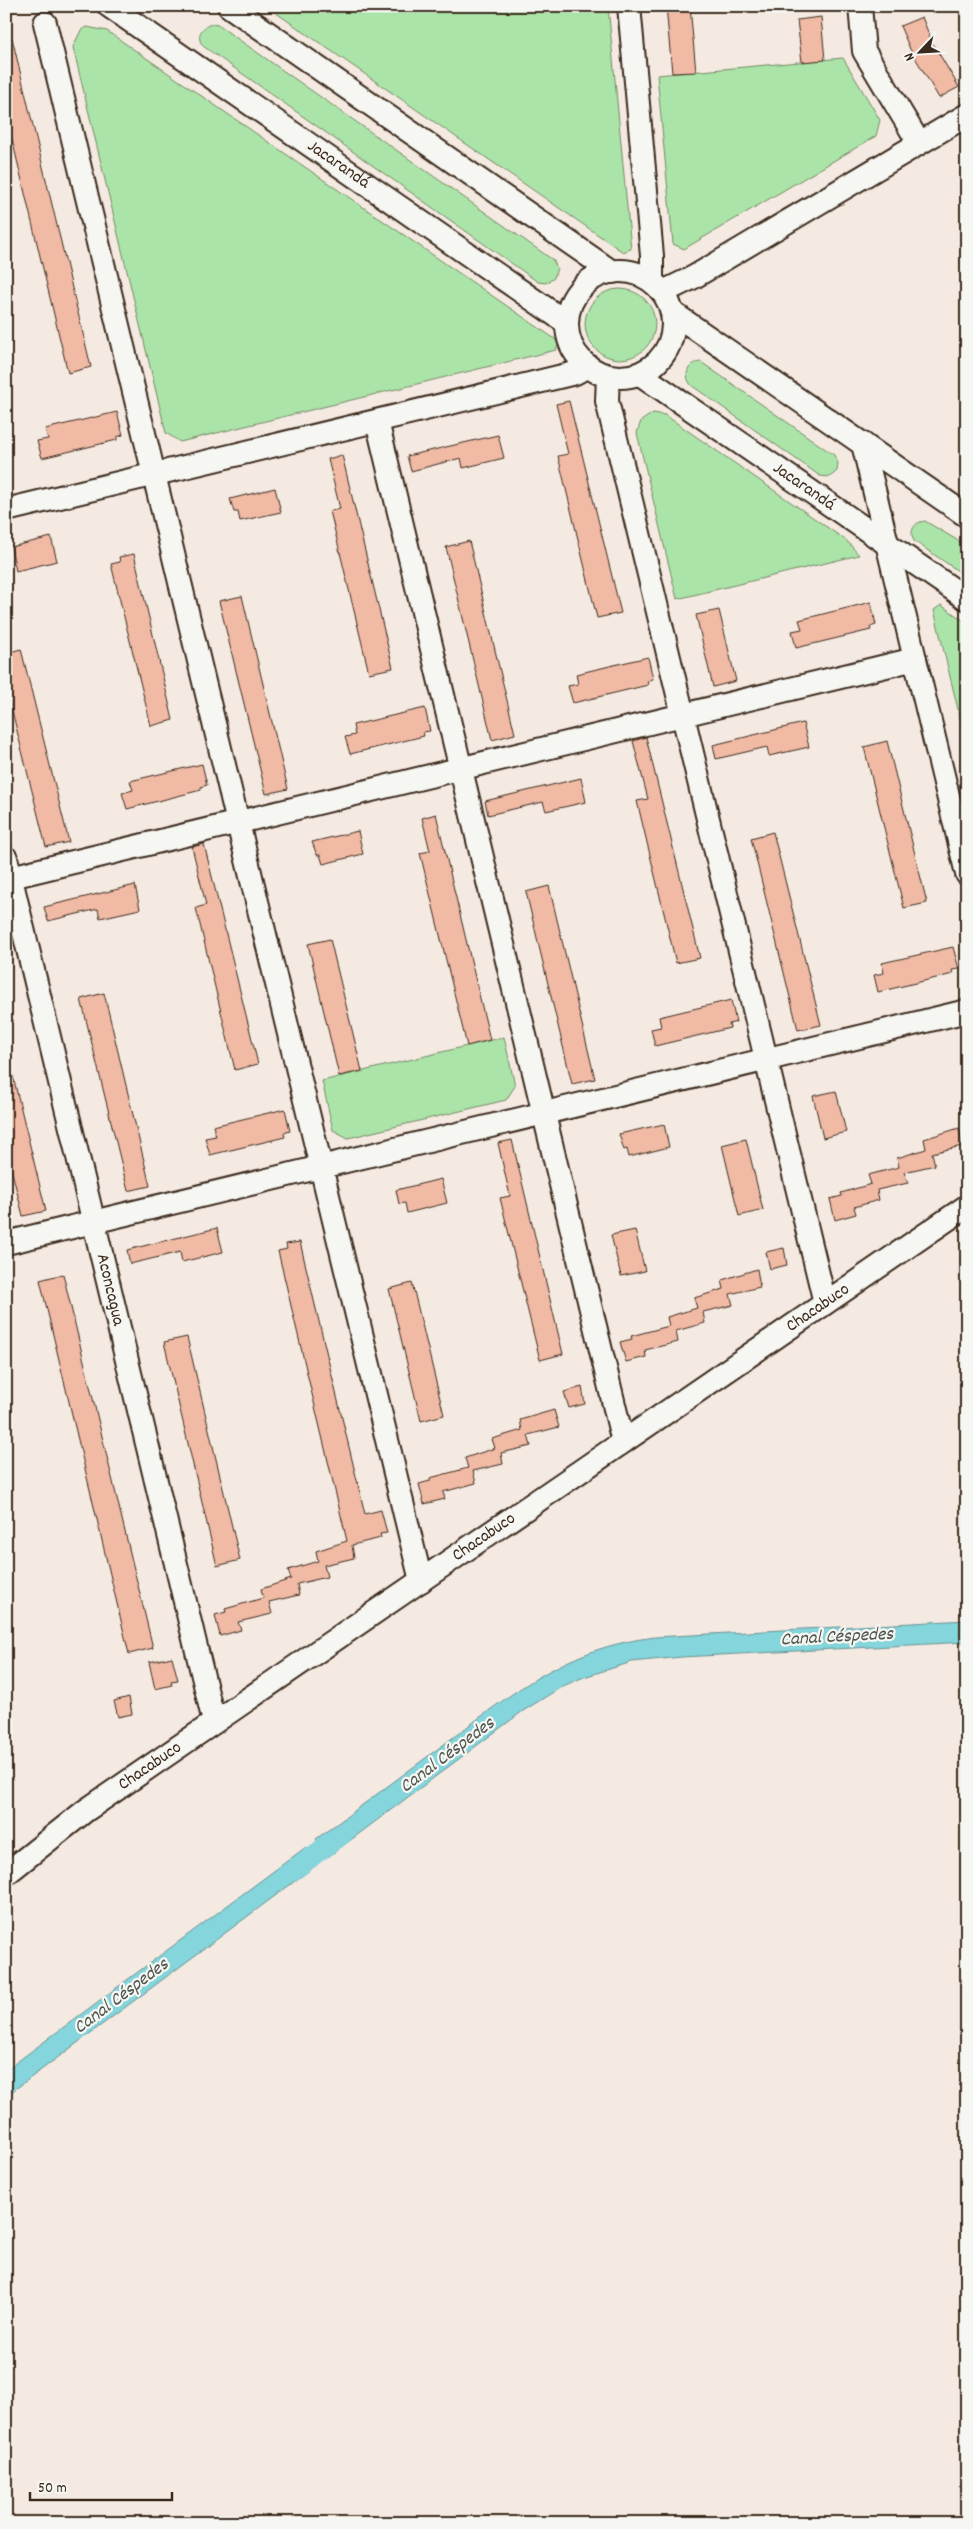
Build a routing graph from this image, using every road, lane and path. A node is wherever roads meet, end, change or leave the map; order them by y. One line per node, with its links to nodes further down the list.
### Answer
1 (109, 6): 11 (street, Jacarandá)
2 (229, 6): 8 (street)
3 (629, 6): 9 (street)
4 (860, 6): 7 (street)
5 (45, 23): 17 (street)
6 (967, 115): 7 (street)
7 (919, 143): 9 (street)
8 (612, 272): 9 (street); 11 (street)
9 (657, 287): 10 (street)
10 (673, 313): 13 (street); 16 (street)
11 (567, 323): 12 (street)
12 (588, 366): 14 (street); 15 (street)
13 (640, 374): 14 (street); 20 (street, Jacarandá)
14 (608, 377): 23 (street)
15 (377, 421): 17 (street); 24 (street)
16 (863, 444): 19 (street); 20 (street)
17 (154, 475): 18 (street); 25 (street)
18 (6, 510)
19 (967, 516)
20 (887, 544): 21 (street, Jacarandá); 22 (street)
21 (967, 599)
22 (915, 660): 23 (street); 27 (street)
23 (683, 715): 24 (street); 29 (street)
24 (461, 769): 25 (street); 30 (street)
25 (238, 823): 26 (street); 31 (street)
26 (9, 868): 33 (street, Aconcagua)
27 (967, 874)
28 (967, 1011): 29 (street)
29 (766, 1060): 30 (street); 35 (street)
30 (544, 1113): 31 (street); 36 (street)
31 (321, 1166): 33 (street); 37 (street)
32 (967, 1206): 35 (street, Chacabuco)
33 (94, 1221): 34 (street); 38 (street, Aconcagua)
34 (6, 1243)
35 (825, 1303): 36 (street, Chacabuco)
36 (623, 1442): 37 (street, Chacabuco)
37 (421, 1580): 38 (street, Chacabuco)
38 (214, 1722): 39 (street, Chacabuco)
39 (6, 1874)

